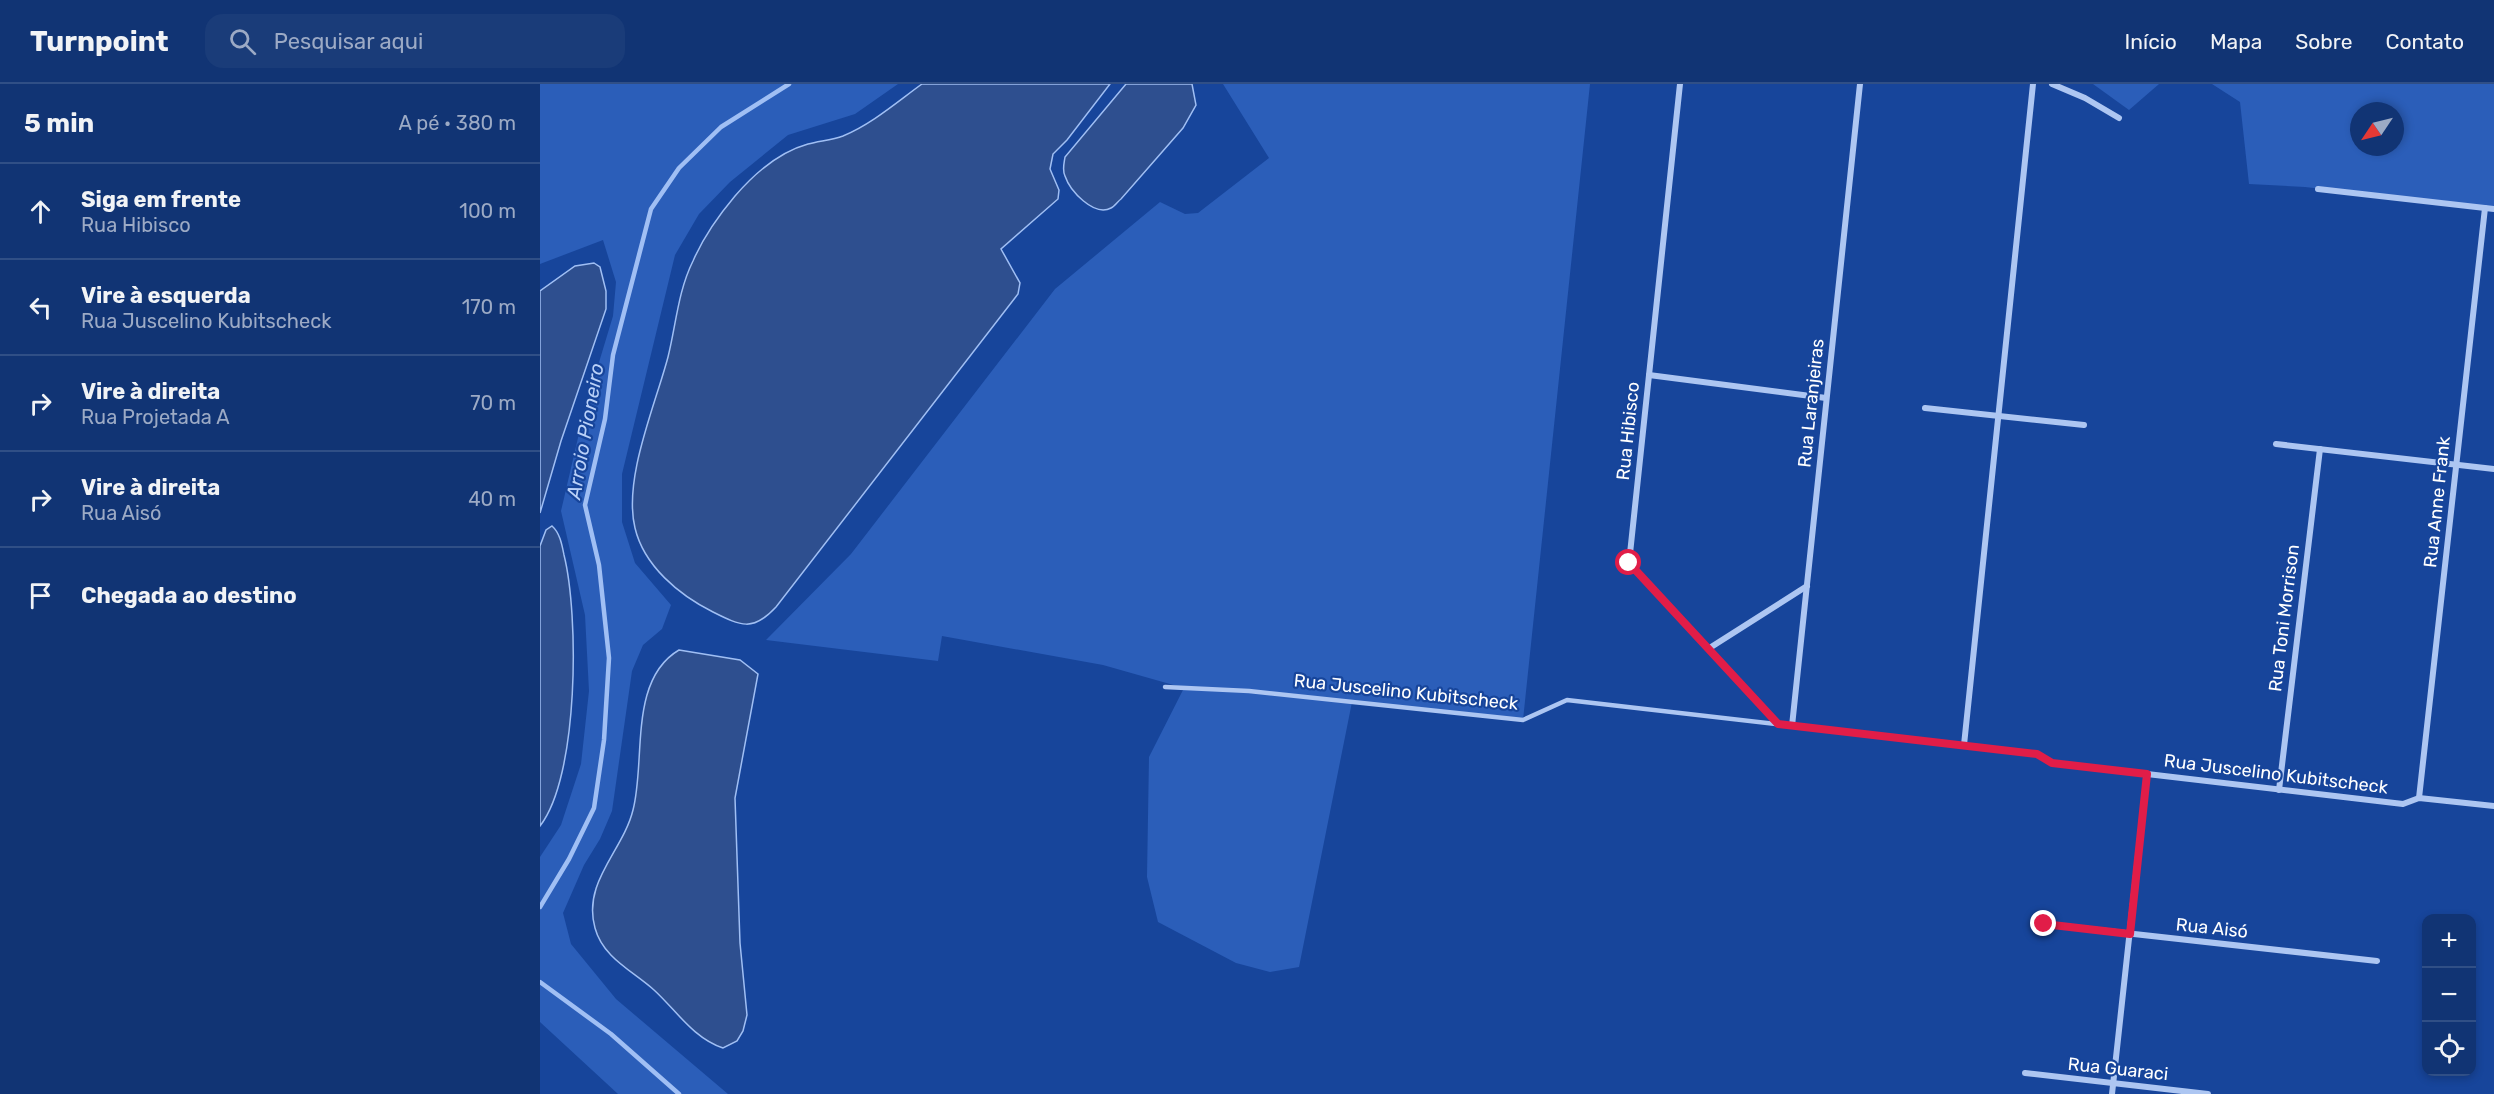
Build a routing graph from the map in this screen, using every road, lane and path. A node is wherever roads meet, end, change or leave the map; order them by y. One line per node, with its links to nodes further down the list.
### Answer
1 (1680, 84): 9 (street, Rua Hibisco)
2 (1860, 84): 10 (street, Rua Laranjeiras)
3 (2033, 84): 12 (street)
4 (2052, 84): 5 (street)
5 (2119, 118)
6 (2318, 189): 7 (street)
7 (2485, 208): 8 (street); 16 (street, Rua Anne Frank)
8 (2494, 209)
9 (1649, 375): 10 (street); 19 (street, Rua Hibisco)
10 (1826, 398): 18 (street, Rua Laranjeiras)
11 (1925, 408): 12 (street)
12 (1998, 416): 13 (street); 23 (street)
13 (2084, 426)
14 (2277, 444): 15 (street)
15 (2320, 449): 16 (street); 25 (street, Rua Toni Morrison)
16 (2456, 465): 17 (street); 26 (street, Rua Anne Frank)
17 (2494, 469)
18 (1807, 585): 19 (street); 22 (street, Rua Laranjeiras)
19 (1708, 650): 21 (street, Rua Hibisco)
20 (1165, 687): 21 (lane, Rua Juscelino Kubitscheck)
21 (1778, 724): 22 (lane, Rua Juscelino Kubitscheck)
22 (1792, 726): 23 (lane, Rua Juscelino Kubitscheck)
23 (1964, 745): 24 (lane, Rua Juscelino Kubitscheck)
24 (2147, 774): 25 (street, Rua Juscelino Kubitscheck); 29 (street)
25 (2279, 790): 26 (street, Rua Juscelino Kubitscheck)
26 (2419, 798): 27 (street, Rua Juscelino Kubitscheck)
27 (2494, 806)
28 (2044, 924): 29 (street, Rua Aisó)
29 (2130, 934): 30 (street, Rua Aisó); 32 (street)
30 (2377, 961)
31 (2025, 1073): 32 (street, Rua Guaraci)
32 (2113, 1084): 33 (street); 34 (street, Rua Guaraci)
33 (2112, 1094)
34 (2208, 1094)

